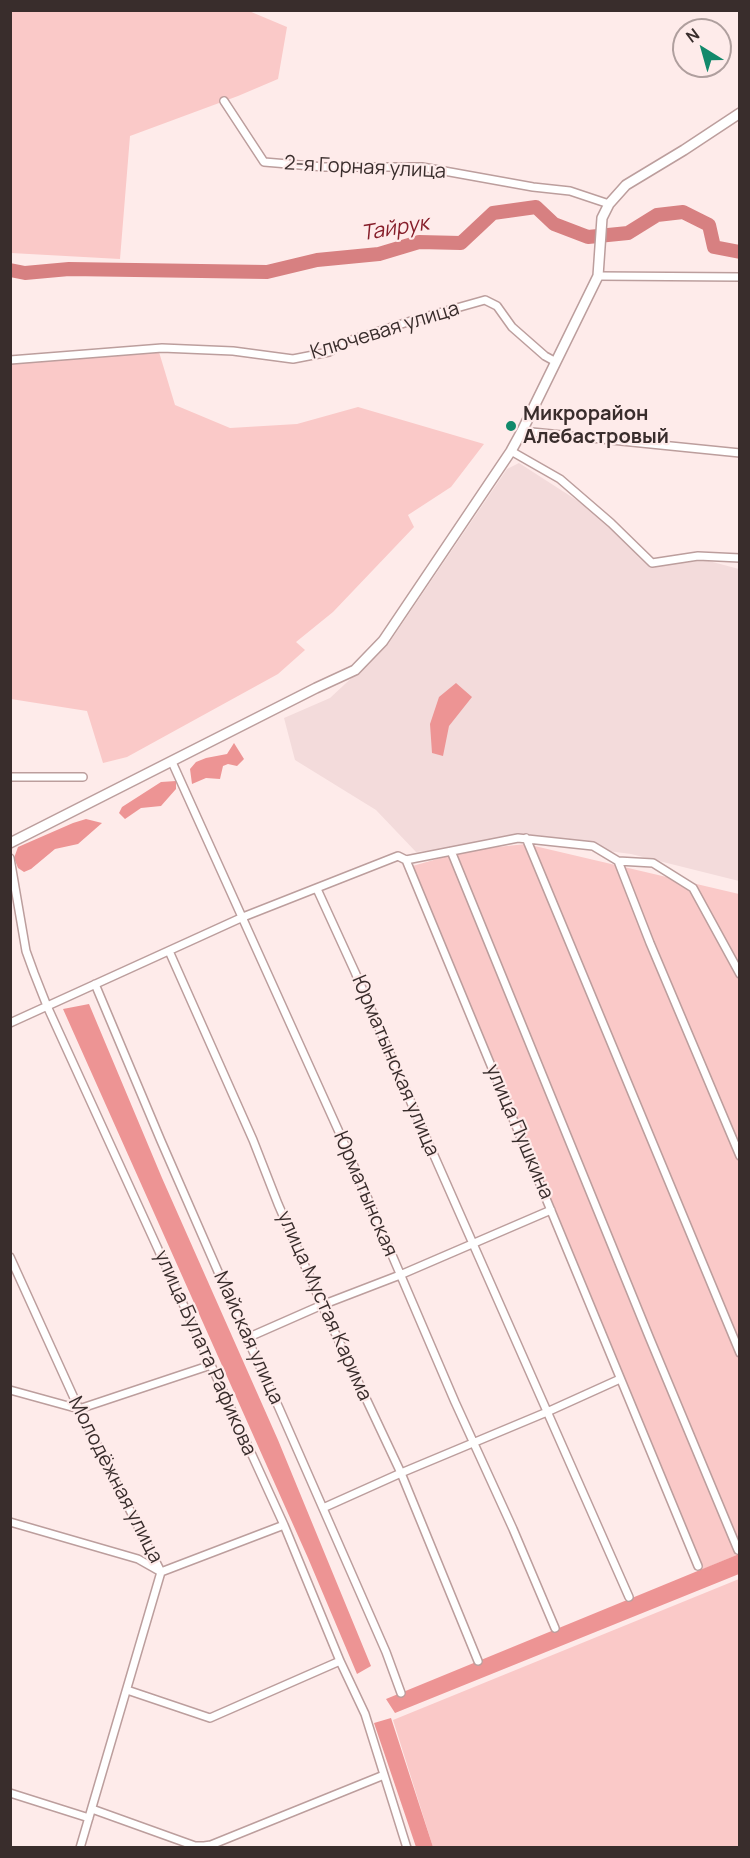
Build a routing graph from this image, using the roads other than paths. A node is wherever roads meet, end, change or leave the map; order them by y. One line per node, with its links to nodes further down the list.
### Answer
1 (224, 101): 3 (street, 2-я Горная улица)
2 (740, 113): 3 (street)
3 (609, 204): 4 (street)
4 (598, 276): 5 (street); 7 (street)
5 (740, 277)
6 (10, 360): 7 (street, Ключевая улица)
7 (556, 362): 8 (street)
8 (522, 431): 9 (street); 10 (street)
9 (511, 451): 11 (street); 12 (street)
10 (740, 453)
11 (740, 558)
12 (172, 762): 16 (street); 23 (street, Юрматынская)
13 (10, 777): 14 (street)
14 (83, 777)
15 (526, 838): 17 (street); 20 (street); 36 (street)
16 (10, 843)
17 (451, 851): 19 (street); 47 (street)
18 (10, 858): 21 (street, улица Булата Рафикова)
19 (406, 860): 22 (street); 30 (street, улица Пушкина)
20 (618, 861): 25 (street); 29 (street)
21 (12, 884): 27 (street, улица Булата Рафикова)
22 (317, 889): 23 (street); 31 (street, Юрматынская улица)
23 (243, 917): 24 (street); 33 (street, Юрматынская)
24 (169, 951): 26 (street); 34 (street, улица Мустая Карима)
25 (740, 975)
26 (95, 984): 27 (street); 35 (street, Майская улица)
27 (47, 1006): 28 (street); 37 (street, улица Булата Рафикова)
28 (10, 1023)
29 (740, 1156)
30 (551, 1210): 31 (street); 38 (street, улица Пушкина)
31 (472, 1243): 33 (street); 41 (street, Юрматынская улица)
32 (10, 1257): 40 (street, Молодёжная улица)
33 (400, 1275): 34 (street); 42 (street, Юрматынская)
34 (322, 1305): 35 (street); 43 (street, улица Мустая Карима)
35 (247, 1338): 44 (street, Майская улица)
36 (740, 1353)
37 (210, 1365): 40 (street); 46 (street, улица Булата Рафикова)
38 (621, 1379): 41 (street); 48 (street, улица Пушкина)
39 (10, 1390): 40 (street)
40 (79, 1408): 49 (street, Молодёжная улица)
41 (547, 1412): 42 (street); 50 (street, Юрматынская улица)
42 (473, 1443): 43 (street); 51 (street, Юрматынская)
43 (401, 1473): 44 (street); 53 (street, улица Мустая Карима)
44 (322, 1508): 55 (street, Майская улица)
45 (10, 1522): 49 (street)
46 (284, 1526): 49 (street); 52 (street, улица Булата Рафикова)
47 (738, 1550)
48 (698, 1566)
49 (161, 1572): 54 (street, Молодёжная улица)
50 (629, 1596)
51 (555, 1628)
52 (340, 1661): 54 (street); 56 (street, улица Булата Рафикова)
53 (478, 1661)
54 (127, 1690): 58 (street, Молодёжная улица)
55 (401, 1693)
56 (384, 1775): 60 (street); 62 (street, улица Булата Рафикова)
57 (10, 1793): 59 (street)
58 (92, 1809): 59 (street, Молодёжная улица); 60 (street)
59 (89, 1818): 61 (street, Молодёжная улица)
60 (212, 1846)
61 (80, 1848)
62 (406, 1848)

